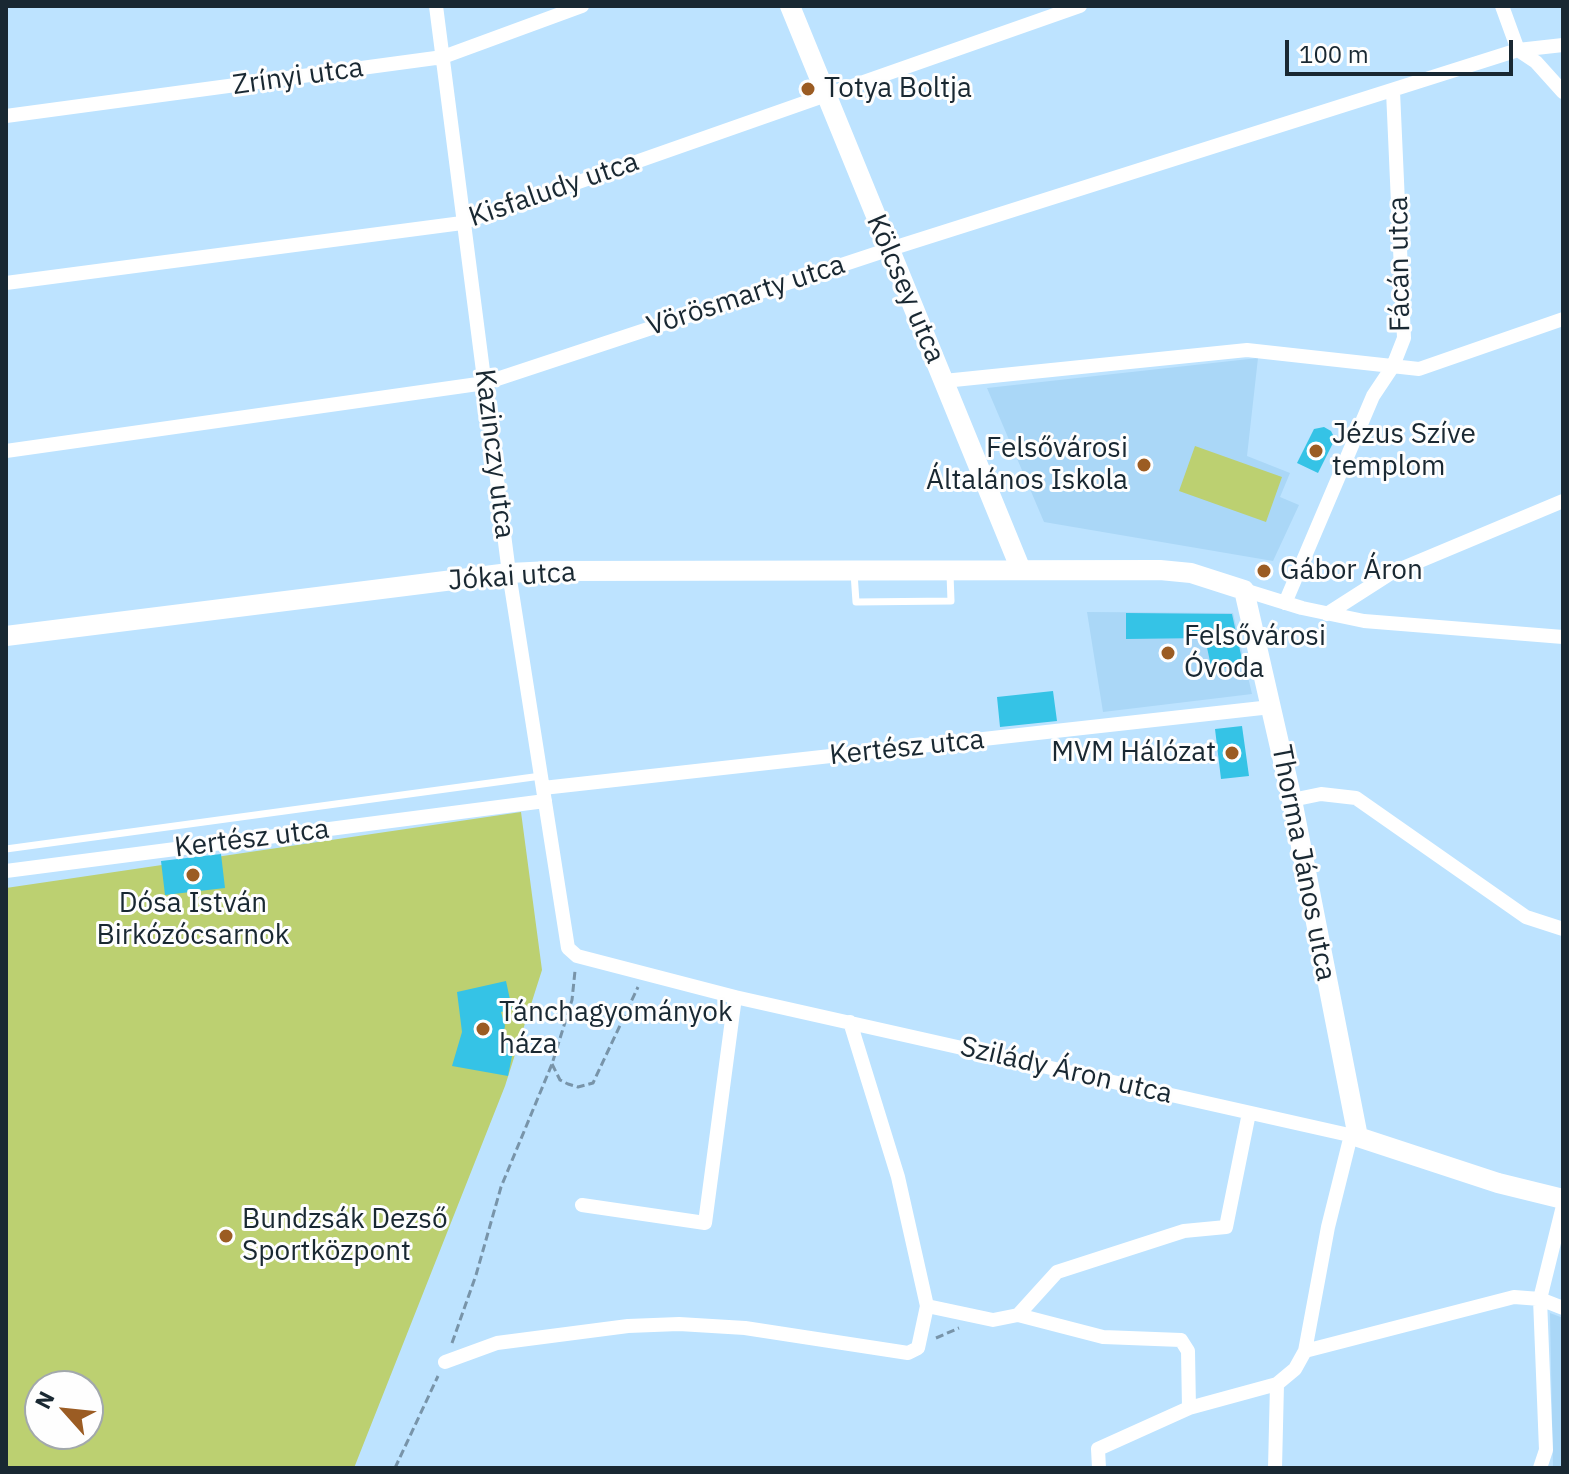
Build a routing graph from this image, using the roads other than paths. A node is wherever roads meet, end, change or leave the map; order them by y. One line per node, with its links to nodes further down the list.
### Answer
1 (436, 6): 8 (street, Kazinczy utca)
2 (582, 6): 8 (street, Zrínyi utca)
3 (790, 6): 11 (street, Kölcsey utca)
4 (1080, 6): 11 (street, Kisfaludy utca)
5 (1502, 6): 7 (street)
6 (1563, 45): 7 (street, Vörösmarty utca)
7 (1518, 50): 9 (street, Vörösmarty utca); 10 (street)
8 (443, 57): 12 (street, Zrínyi utca); 13 (street, Kazinczy utca)
9 (1393, 91): 14 (street, Vörösmarty utca); 17 (street, Fácán utca)
10 (1563, 92)
11 (825, 96): 13 (street, Kisfaludy utca); 14 (street, Kölcsey utca)
12 (6, 116)
13 (462, 223): 15 (street, Kisfaludy utca); 19 (street, Kazinczy utca)
14 (887, 250): 18 (street, Kölcsey utca); 19 (street, Vörösmarty utca)
15 (6, 283)
16 (1563, 319): 17 (street)
17 (1393, 366): 18 (street); 27 (street, Fácán utca)
18 (944, 381): 23 (street, Kölcsey utca)
19 (485, 383): 20 (street, Vörösmarty utca); 25 (street, Kazinczy utca)
20 (6, 451)
21 (1563, 501): 28 (street)
22 (950, 570): 23 (street, Jókai utca); 24 (street, Jókai utca); 24 (lane)
23 (1021, 570): 26 (street, Jókai utca)
24 (853, 571): 25 (street, Jókai utca)
25 (509, 573): 29 (street, Jókai utca); 32 (street, Kazinczy utca)
26 (1244, 590): 27 (street); 31 (street, Thorma János utca)
27 (1285, 603): 28 (street)
28 (1327, 614): 30 (street)
29 (6, 636)
30 (1563, 637)
31 (1271, 707): 32 (street, Kertész utca); 33 (street, Thorma János utca)
32 (543, 788): 34 (lane); 35 (street, Kertész utca); 37 (street, Kazinczy utca)
33 (1292, 800): 36 (street); 41 (street, Thorma János utca)
34 (6, 849)
35 (6, 871)
36 (1563, 929)
37 (573, 952): 38 (street, Szilády Áron utca)
38 (735, 997): 39 (street, Szilády Áron utca); 43 (street)
39 (850, 1022): 40 (street, Szilády Áron utca); 46 (street)
40 (1249, 1113): 41 (street, Szilády Áron utca); 48 (street)
41 (1354, 1136): 42 (street, Szilády Áron utca); 49 (street)
42 (1563, 1199)
43 (582, 1205)
44 (1563, 1206): 45 (street)
45 (1540, 1299): 47 (street); 49 (street); 53 (street)
46 (927, 1306): 48 (street); 50 (street)
47 (1563, 1308)
48 (1018, 1315): 52 (street)
49 (1305, 1351): 51 (street)
50 (445, 1362)
51 (1277, 1384): 52 (street); 55 (street)
52 (1189, 1408): 54 (street)
53 (1541, 1467)
54 (1099, 1468)
55 (1275, 1468)

